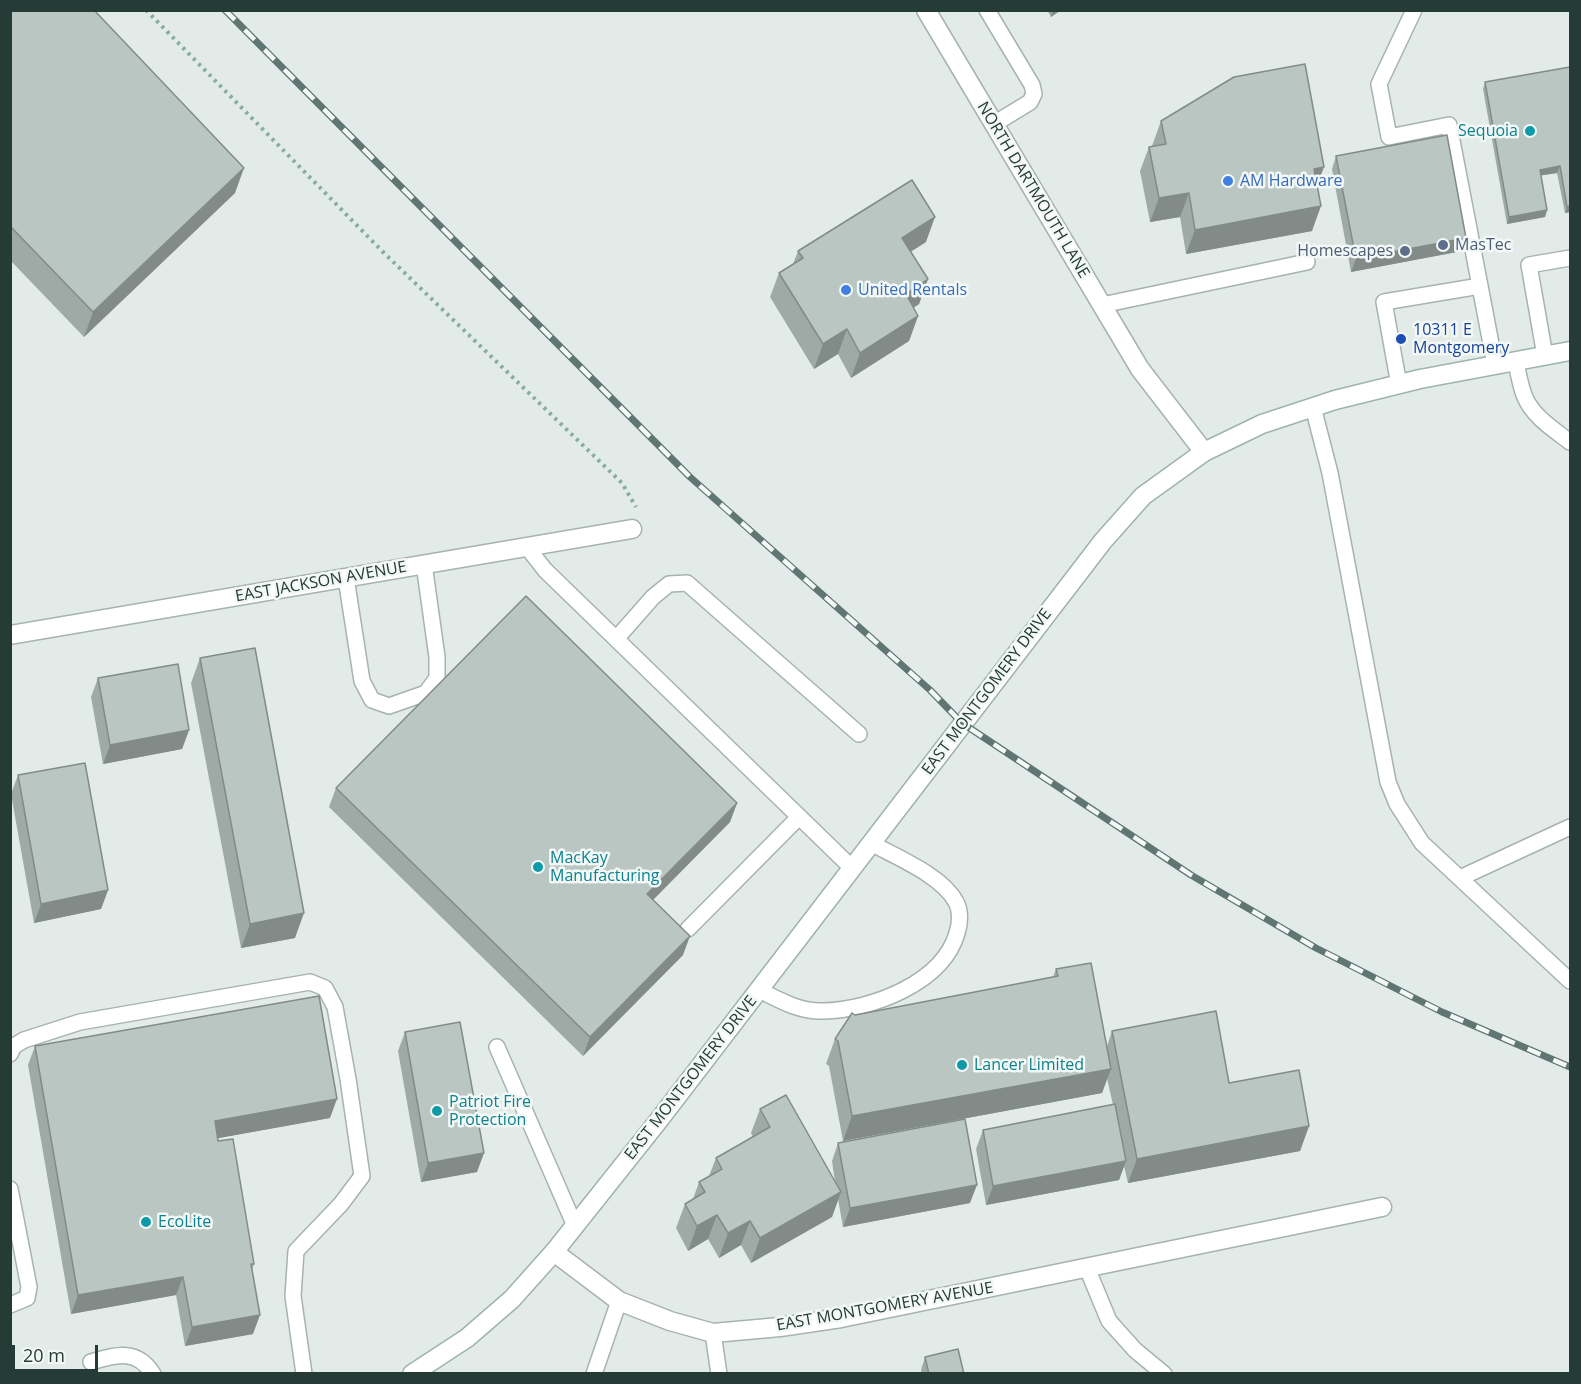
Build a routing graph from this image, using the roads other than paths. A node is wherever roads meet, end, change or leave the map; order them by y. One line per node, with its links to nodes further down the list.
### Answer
1 (926, 10): 4 (street, NORTH DARTMOUTH LANE)
2 (987, 10): 4 (lane)
3 (1414, 10): 7 (lane)
4 (994, 124): 8 (street, NORTH DARTMOUTH LANE)
5 (1570, 258): 10 (lane)
6 (1307, 262): 8 (lane)
7 (1480, 286): 12 (lane); 13 (lane)
8 (1102, 305): 16 (street, NORTH DARTMOUTH LANE)
9 (1570, 351): 10 (street, EAST MONTGOMERY DRIVE)
10 (1545, 356): 11 (street, EAST MONTGOMERY DRIVE)
11 (1516, 362): 12 (street, EAST MONTGOMERY DRIVE); 15 (lane)
12 (1495, 365): 13 (street, EAST MONTGOMERY DRIVE)
13 (1399, 385): 14 (street, EAST MONTGOMERY DRIVE)
14 (1313, 407): 16 (street, EAST MONTGOMERY DRIVE); 28 (lane)
15 (1570, 442)
16 (1204, 452): 26 (street, EAST MONTGOMERY DRIVE)
17 (632, 529): 18 (street, EAST JACKSON AVENUE)
18 (527, 547): 19 (street, EAST JACKSON AVENUE); 22 (lane)
19 (424, 564): 20 (street, EAST JACKSON AVENUE); 20 (lane)
20 (346, 578): 21 (street, EAST JACKSON AVENUE)
21 (10, 634)
22 (616, 639): 23 (lane); 24 (lane)
23 (859, 734)
24 (799, 817): 27 (lane); 29 (lane)
25 (1570, 827): 28 (lane)
26 (871, 843): 27 (street, EAST MONTGOMERY DRIVE); 31 (lane)
27 (852, 868): 31 (street, EAST MONTGOMERY DRIVE)
28 (1460, 878): 30 (lane)
29 (688, 929)
30 (1570, 981)
31 (759, 990): 36 (street, EAST MONTGOMERY DRIVE)
32 (496, 1047): 36 (lane)
33 (10, 1054): 44 (lane)
34 (10, 1189): 40 (lane)
35 (1382, 1207): 38 (street, EAST MONTGOMERY AVENUE)
36 (575, 1226): 37 (street, EAST MONTGOMERY DRIVE)
37 (554, 1252): 39 (street, EAST MONTGOMERY AVENUE); 45 (street)
38 (1087, 1268): 41 (street, EAST MONTGOMERY AVENUE); 48 (lane)
39 (619, 1301): 41 (street, EAST MONTGOMERY AVENUE); 46 (lane)
40 (10, 1305)
41 (713, 1333): 47 (lane)
42 (91, 1362): 43 (lane)
43 (153, 1374)
44 (304, 1374)
45 (412, 1374)
46 (594, 1374)
47 (719, 1374)
48 (1164, 1374)

